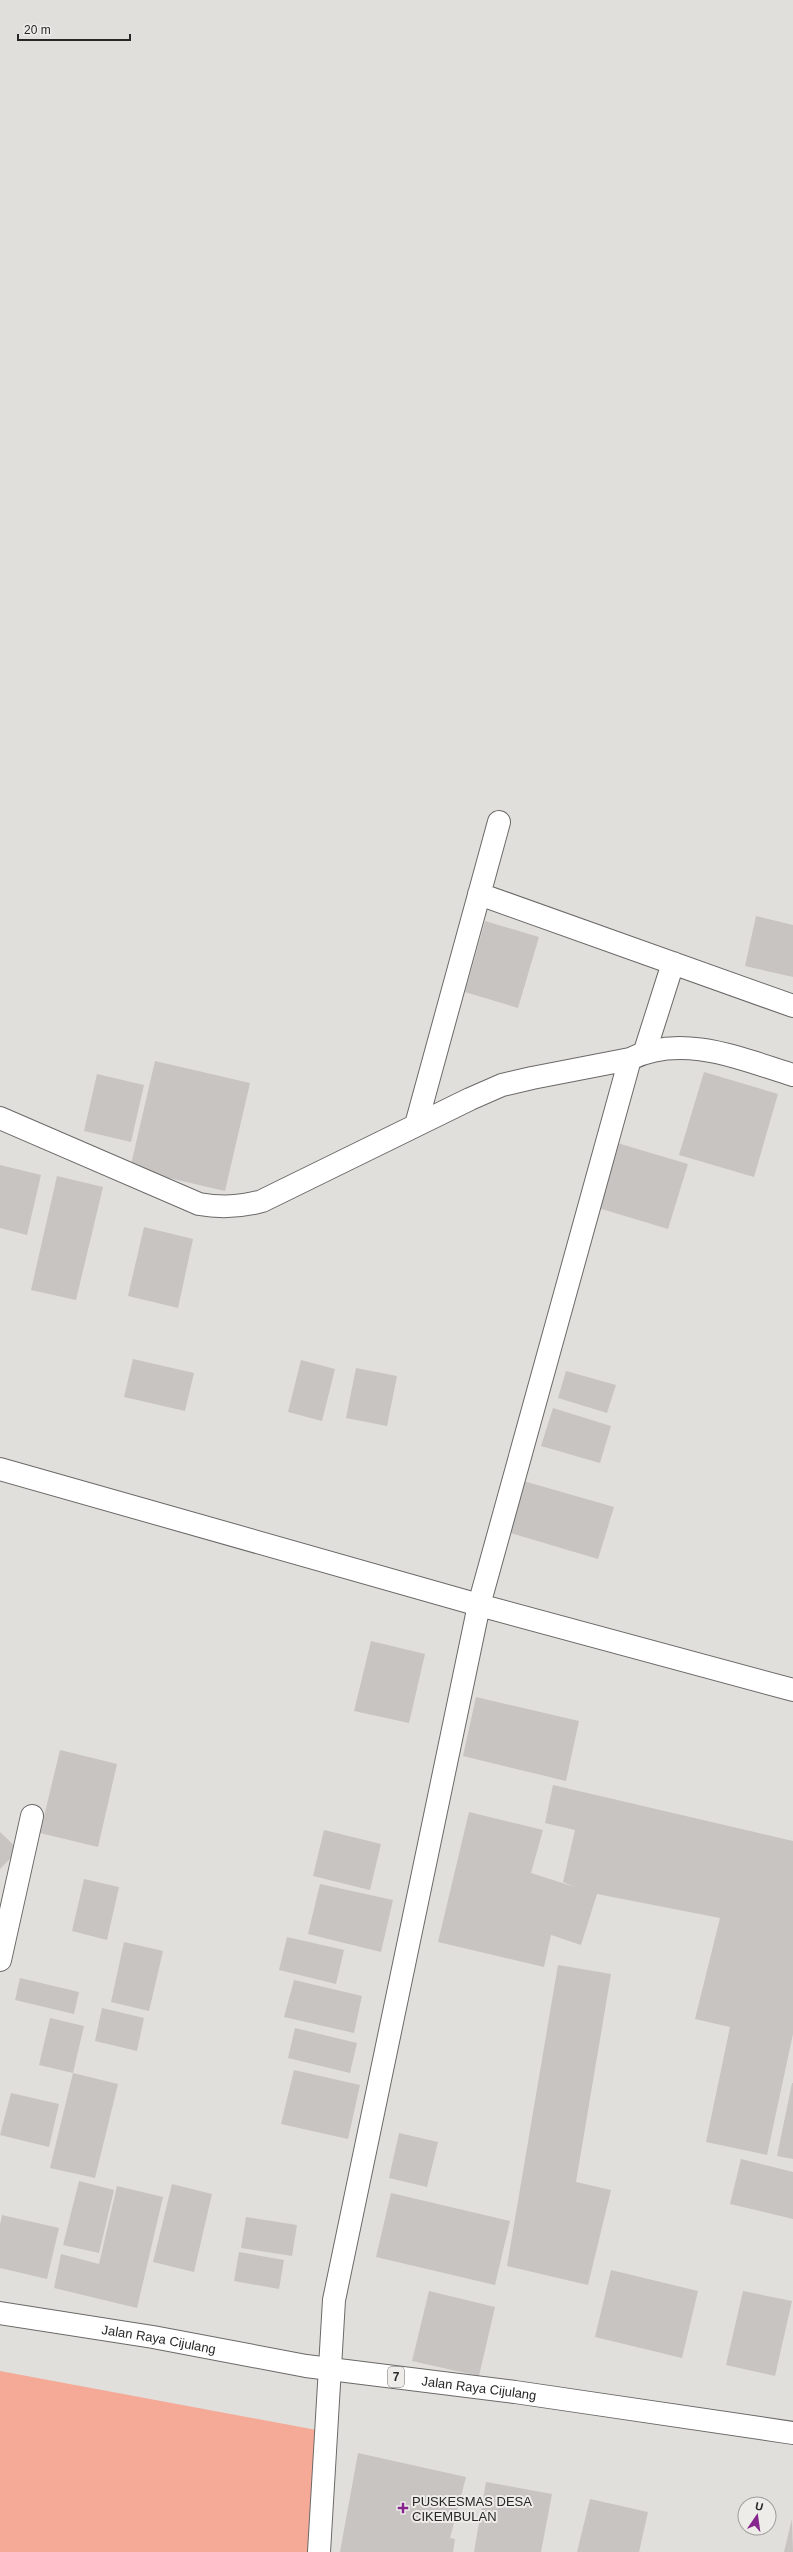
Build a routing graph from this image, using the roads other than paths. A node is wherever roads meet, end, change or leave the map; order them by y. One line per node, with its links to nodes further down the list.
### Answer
1 (499, 822): 2 (main road)
2 (480, 894): 3 (main road); 8 (main road)
3 (673, 963): 4 (main road); 5 (main road)
4 (793, 1006)
5 (637, 1055): 6 (main road); 8 (main road); 10 (main road)
6 (793, 1075)
7 (0, 1118): 8 (main road)
8 (416, 1125)
9 (0, 1469): 10 (main road)
10 (479, 1604): 11 (main road); 16 (main road)
11 (793, 1690)
12 (32, 1816): 13 (main road)
13 (6, 1909): 14 (main road)
14 (0, 1960)
15 (0, 2313): 16 (main road, Jalan Raya Cijulang / 7)
16 (329, 2369): 17 (main road, Jalan Raya Cijulang / 7); 18 (main road)
17 (793, 2433)
18 (319, 2552)

